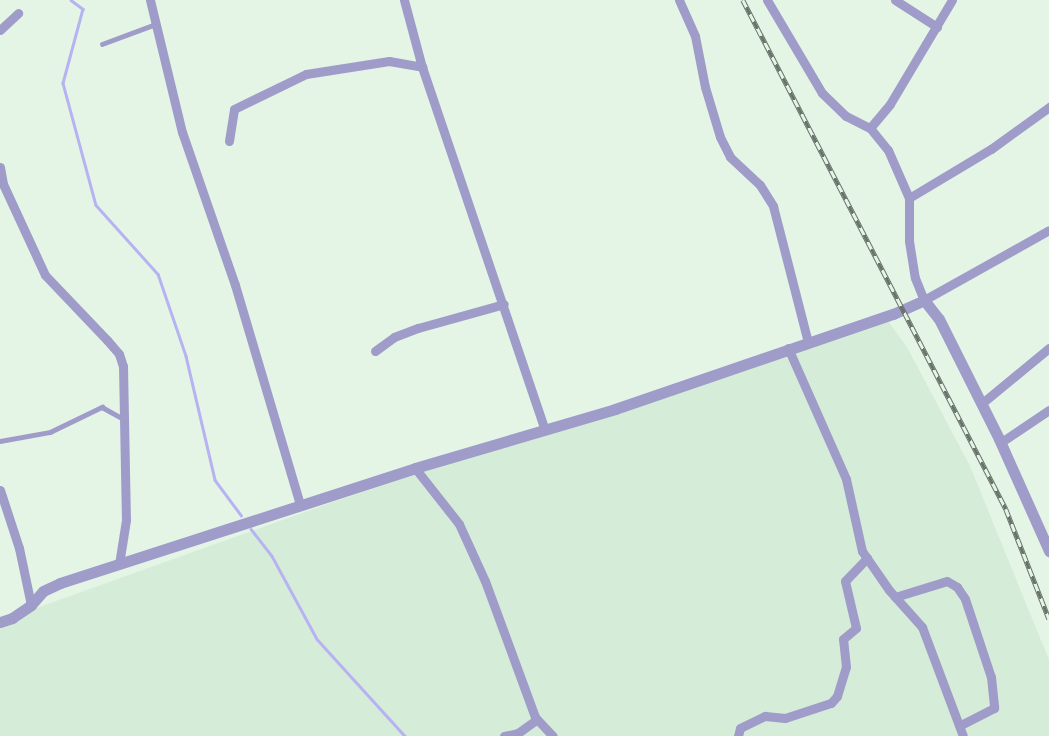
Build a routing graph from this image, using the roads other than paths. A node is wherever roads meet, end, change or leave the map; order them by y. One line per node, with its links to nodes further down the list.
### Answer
1 (150, 0): 8 (street)
2 (404, 0): 12 (street)
3 (679, 0): 21 (street)
4 (768, 0): 14 (street)
5 (896, 0): 9 (street)
6 (952, 0): 9 (street)
7 (18, 13): 10 (street)
8 (157, 24): 11 (lane); 33 (street)
9 (937, 27): 14 (street)
10 (0, 30)
11 (102, 44)
12 (422, 67): 15 (street); 20 (street)
13 (1049, 107): 17 (street)
14 (870, 128): 17 (street)
15 (228, 140)
16 (0, 167): 27 (street)
17 (909, 198): 19 (street)
18 (1049, 230): 19 (street)
19 (924, 300): 21 (street); 25 (street)
20 (504, 304): 24 (street); 28 (street)
21 (808, 342): 22 (street)
22 (788, 348): 28 (street); 35 (street)
23 (1049, 348): 25 (street)
24 (375, 351)
25 (981, 404): 30 (street)
26 (1049, 410): 30 (street)
27 (125, 420): 29 (lane); 36 (street)
28 (544, 430): 31 (street)
29 (0, 441)
30 (1000, 443): 34 (street)
31 (415, 468): 33 (street); 40 (street)
32 (0, 490): 38 (street)
33 (300, 504): 36 (street)
34 (1049, 551)
35 (867, 558): 37 (street); 44 (street)
36 (119, 564): 38 (street)
37 (895, 597): 41 (street); 41 (street)
38 (31, 605): 39 (street)
39 (0, 622)
40 (536, 720): 42 (street); 43 (street)
41 (960, 726): 45 (street)
42 (504, 736)
43 (553, 736)
44 (738, 736)
45 (963, 736)

